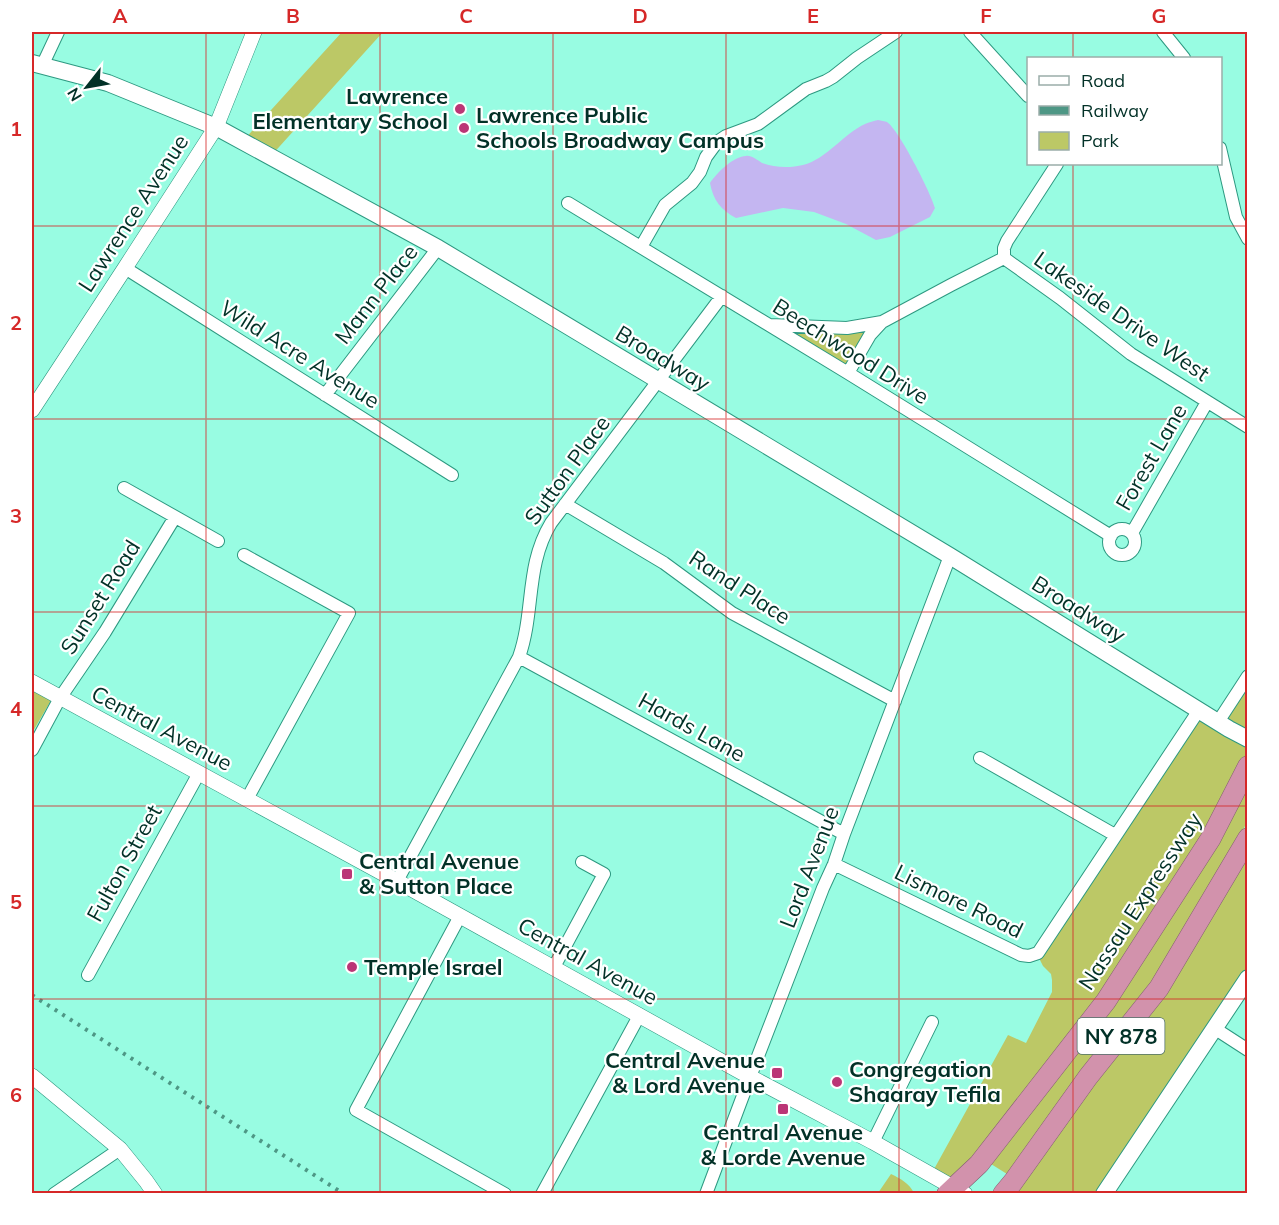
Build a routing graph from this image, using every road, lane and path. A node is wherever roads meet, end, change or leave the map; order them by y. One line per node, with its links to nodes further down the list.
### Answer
1 (58, 32): 7 (street)
2 (254, 32): 9 (street, Lawrence Avenue)
3 (896, 32): 14 (street)
4 (970, 32): 8 (street)
5 (1163, 32): 6 (street)
6 (1184, 57)
7 (37, 64): 9 (main road, Broadway)
8 (1027, 94)
9 (216, 127): 15 (main road, Broadway); 17 (street, Lawrence Avenue)
10 (1222, 153): 13 (street)
11 (1056, 165): 16 (street)
12 (568, 203): 14 (street, Beechwood Drive)
13 (1248, 239)
14 (640, 247): 18 (street, Beechwood Drive)
15 (438, 248): 22 (main road, Broadway); 23 (street, Mann Place)
16 (1004, 258): 19 (street); 24 (street, Lakeside Drive West)
17 (125, 268): 23 (street, Wild Acre Avenue); 25 (street, Lawrence Avenue)
18 (722, 296): 20 (street, Beechwood Drive); 22 (street, Sutton Place)
19 (882, 322): 20 (street); 21 (street)
20 (769, 325): 21 (street, Beechwood Drive)
21 (848, 373): 32 (street, Beechwood Drive)
22 (658, 382): 29 (street, Sutton Place); 35 (main road, Broadway)
23 (325, 395): 27 (street, Wild Acre Avenue)
24 (1207, 402): 26 (street, Lakeside Drive West); 31 (street, Forest Lane)
25 (32, 410)
26 (1248, 427)
27 (452, 475)
28 (123, 488): 30 (street)
29 (565, 504): 36 (street, Sutton Place); 40 (street, Rand Place)
30 (175, 517): 33 (street); 39 (street, Sunset Road)
31 (1132, 533): 32 (street, Forest Lane); 32 (street, Forest Lane)
32 (1111, 536)
33 (218, 541)
34 (244, 555): 48 (street)
35 (950, 556): 40 (street, Lord Avenue); 41 (main road, Broadway)
36 (519, 657): 49 (street, Hards Lane); 54 (street, Sutton Place)
37 (1248, 676): 42 (street)
38 (32, 682): 39 (street, Central Avenue)
39 (60, 698): 44 (street, Sunset Road); 47 (street, Central Avenue)
40 (895, 701): 49 (street, Lord Avenue)
41 (1199, 710): 42 (main road, Broadway); 50 (street, Lismore Road)
42 (1218, 722): 43 (main road, Broadway)
43 (1248, 739)
44 (32, 750)
45 (980, 758): 50 (street)
46 (1248, 766): 67 (highway, Nassau Expressway / NY 878)
47 (199, 773): 48 (street, Central Avenue); 57 (street, Fulton Street)
48 (248, 799): 54 (street, Central Avenue)
49 (844, 834): 53 (street, Lord Avenue)
50 (1115, 835): 53 (street, Lismore Road)
51 (1248, 838): 73 (highway, NY 878)
52 (582, 862): 56 (street)
53 (834, 864): 64 (street, Lord Avenue)
54 (397, 881): 55 (street, Central Avenue)
55 (460, 916): 56 (street, Central Avenue); 70 (street)
56 (554, 967): 59 (street, Central Avenue)
57 (88, 975)
58 (1248, 978): 61 (main road)
59 (639, 1016): 64 (street, Central Avenue); 71 (street)
60 (932, 1022): 65 (street)
61 (1215, 1028): 62 (street); 74 (main road)
62 (1248, 1050)
63 (32, 1076): 66 (street)
64 (750, 1077): 65 (street, Central Avenue); 72 (street, Lord Avenue)
65 (873, 1142): 67 (street, Central Avenue)
66 (120, 1149): 68 (street); 69 (street)
67 (955, 1191)
68 (54, 1194)
69 (155, 1194)
70 (506, 1194)
71 (542, 1194)
72 (706, 1194)
73 (1003, 1194)
74 (1104, 1194)

